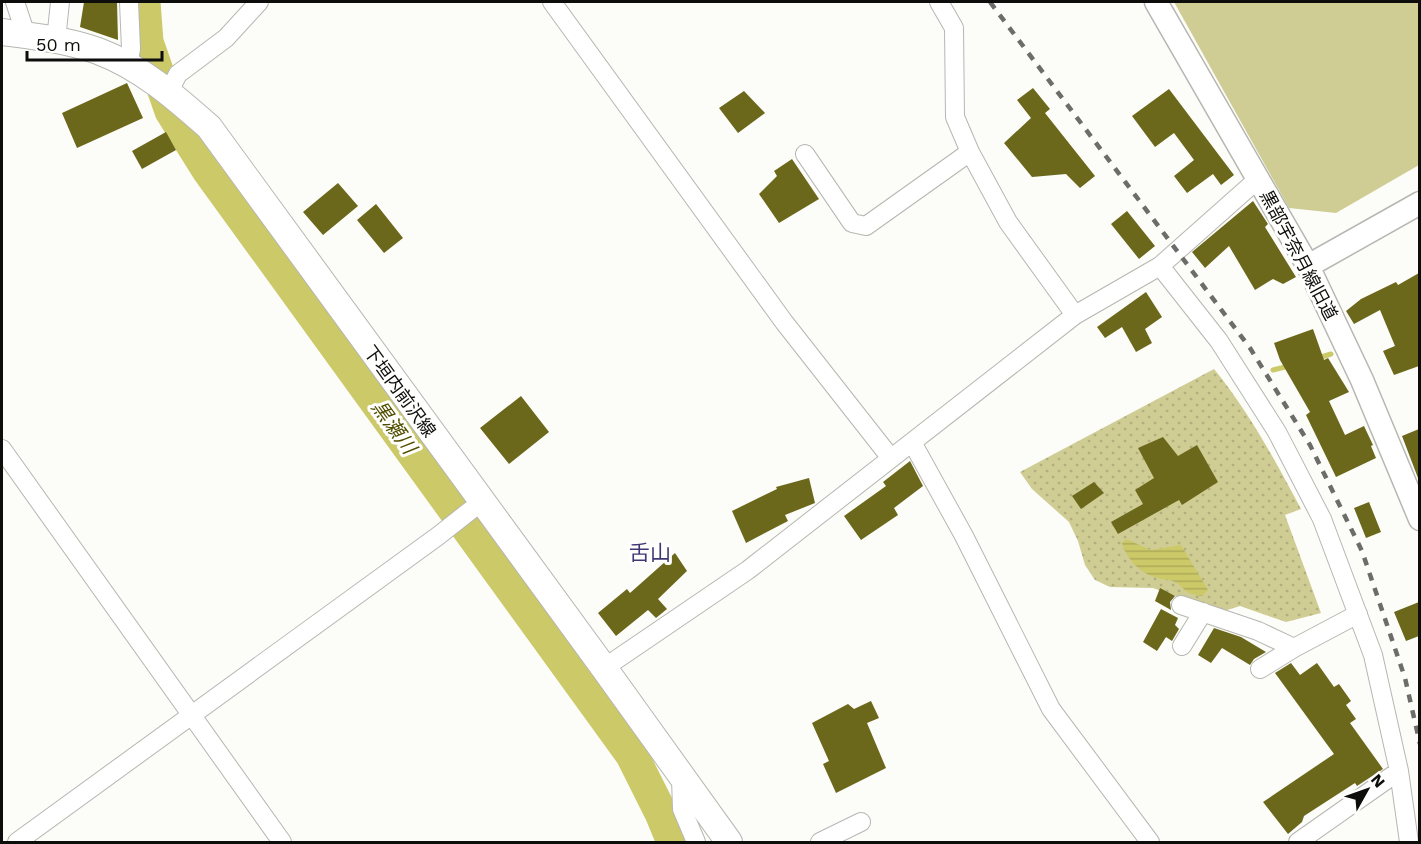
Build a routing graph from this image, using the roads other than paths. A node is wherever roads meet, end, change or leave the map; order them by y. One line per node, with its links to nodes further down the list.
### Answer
1 (15, 2): 8 (street)
2 (60, 2): 9 (street)
3 (129, 2): 10 (street)
4 (259, 2): 11 (street)
5 (552, 2): 21 (street)
6 (939, 2): 12 (street)
7 (1156, 2): 14 (street, 黒部宇奈月線旧道)
8 (14, 33): 9 (main road, 下垣内前沢線)
9 (56, 40): 10 (main road, 下垣内前沢線)
10 (136, 70): 11 (main road, 下垣内前沢線)
11 (169, 91): 22 (main road, 下垣内前沢線)
12 (970, 152): 13 (street); 18 (street)
13 (805, 154)
14 (1258, 179): 16 (street); 17 (street, 黒部宇奈月線旧道)
15 (1419, 203): 17 (street)
16 (1160, 266): 18 (street); 26 (street)
17 (1308, 266): 23 (street, 黒部宇奈月線旧道)
18 (1074, 315): 19 (street)
19 (912, 442): 21 (street); 40 (street)
20 (2, 449): 31 (street)
21 (890, 457): 29 (street)
22 (476, 507): 29 (main road, 下垣内前沢線); 31 (street)
23 (1419, 519)
24 (1181, 605): 25 (street)
25 (1203, 612): 27 (street); 28 (street)
26 (1358, 614): 28 (street); 32 (street)
27 (1182, 646)
28 (1294, 648): 30 (street)
29 (604, 668): 33 (main road, 下垣内前沢線)
30 (1260, 669)
31 (192, 715): 35 (street); 36 (street)
32 (1399, 771): 41 (street); 42 (street)
33 (681, 778): 37 (street); 38 (main road, 下垣内前沢線)
34 (861, 822): 39 (street)
35 (17, 843)
36 (282, 843)
37 (696, 843)
38 (729, 843)
39 (820, 843)
40 (1150, 843)
41 (1298, 843)
42 (1409, 843)

